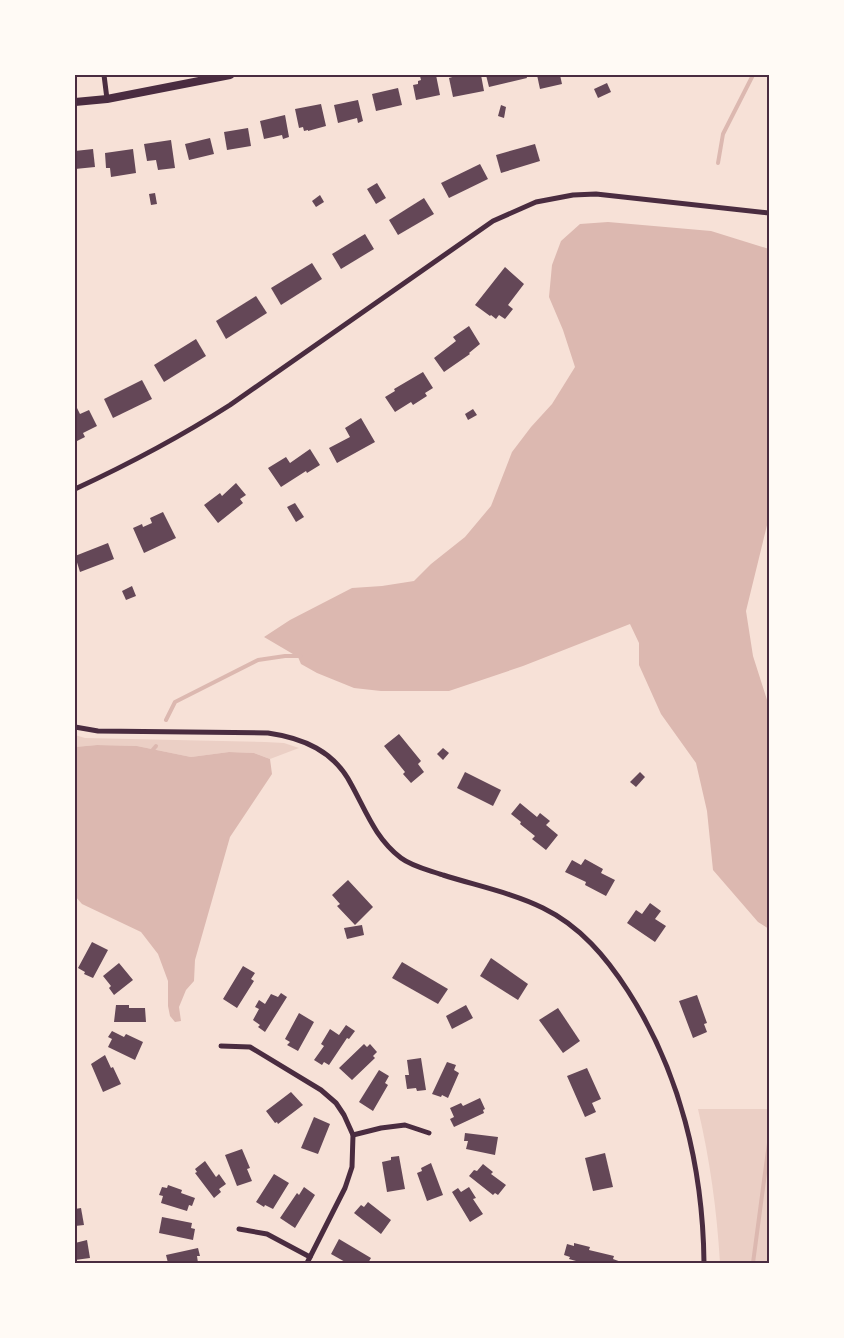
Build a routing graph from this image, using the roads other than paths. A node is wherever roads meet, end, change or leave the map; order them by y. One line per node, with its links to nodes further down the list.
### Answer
1 (104, 75): 3 (street)
2 (230, 75): 3 (street)
3 (107, 99): 4 (street)
4 (75, 102)
5 (769, 213): 6 (street)
6 (75, 489)
7 (75, 726): 14 (street)
8 (222, 1046): 10 (street)
9 (429, 1133): 10 (street)
10 (353, 1135): 12 (street)
11 (239, 1229): 12 (street)
12 (310, 1256): 13 (street)
13 (307, 1263)
14 (704, 1263)

